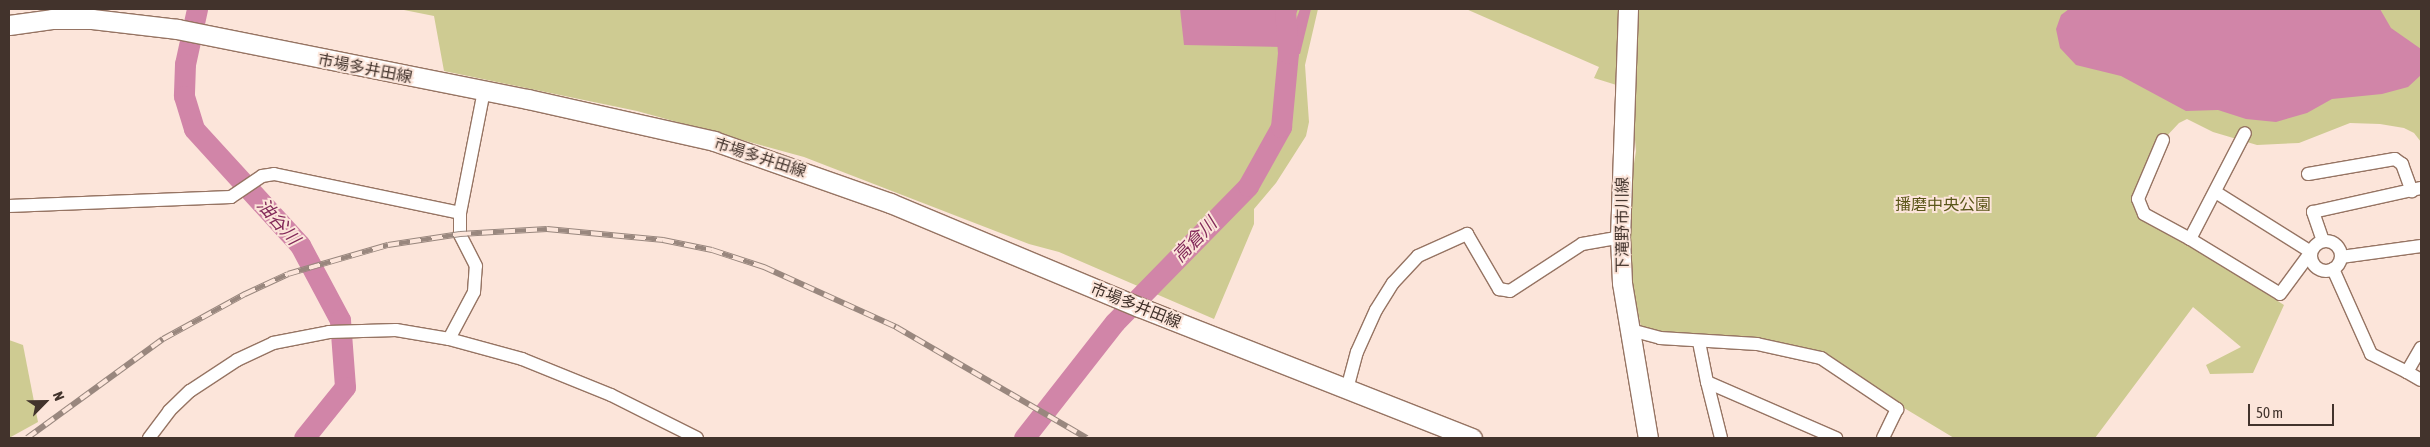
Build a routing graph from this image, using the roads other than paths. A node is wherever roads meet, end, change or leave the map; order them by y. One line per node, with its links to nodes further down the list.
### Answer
1 (1628, 9): 11 (main road, 下滝野市川線)
2 (9, 25): 3 (main road, 市場多井田線)
3 (484, 92): 10 (street); 25 (main road, 市場多井田線)
4 (2245, 133): 8 (street)
5 (2163, 140): 12 (street)
6 (2308, 174): 7 (street)
7 (2416, 189): 13 (street)
8 (2217, 193): 12 (street); 15 (street)
9 (9, 206): 10 (street)
10 (460, 213): 19 (street)
11 (1620, 237): 18 (main road, 下滝野市川線); 25 (street)
12 (2190, 239): 15 (street)
13 (2323, 241): 15 (street); 16 (street)
14 (2421, 246): 16 (street)
15 (2312, 252): 17 (street)
16 (2341, 257): 17 (street)
17 (2333, 269): 22 (street)
18 (1627, 329): 20 (street); 29 (main road, 下滝野市川線)
19 (449, 339): 26 (street); 27 (street)
20 (1699, 342): 24 (street); 32 (street)
21 (2421, 348): 22 (street)
22 (2407, 372): 23 (street)
23 (2421, 380)
24 (1707, 382): 30 (street); 31 (street)
25 (1347, 389): 28 (main road, 市場多井田線)
26 (149, 438)
27 (697, 438)
28 (1472, 438)
29 (1648, 438)
30 (1721, 438)
31 (1836, 438)
32 (1883, 438)

